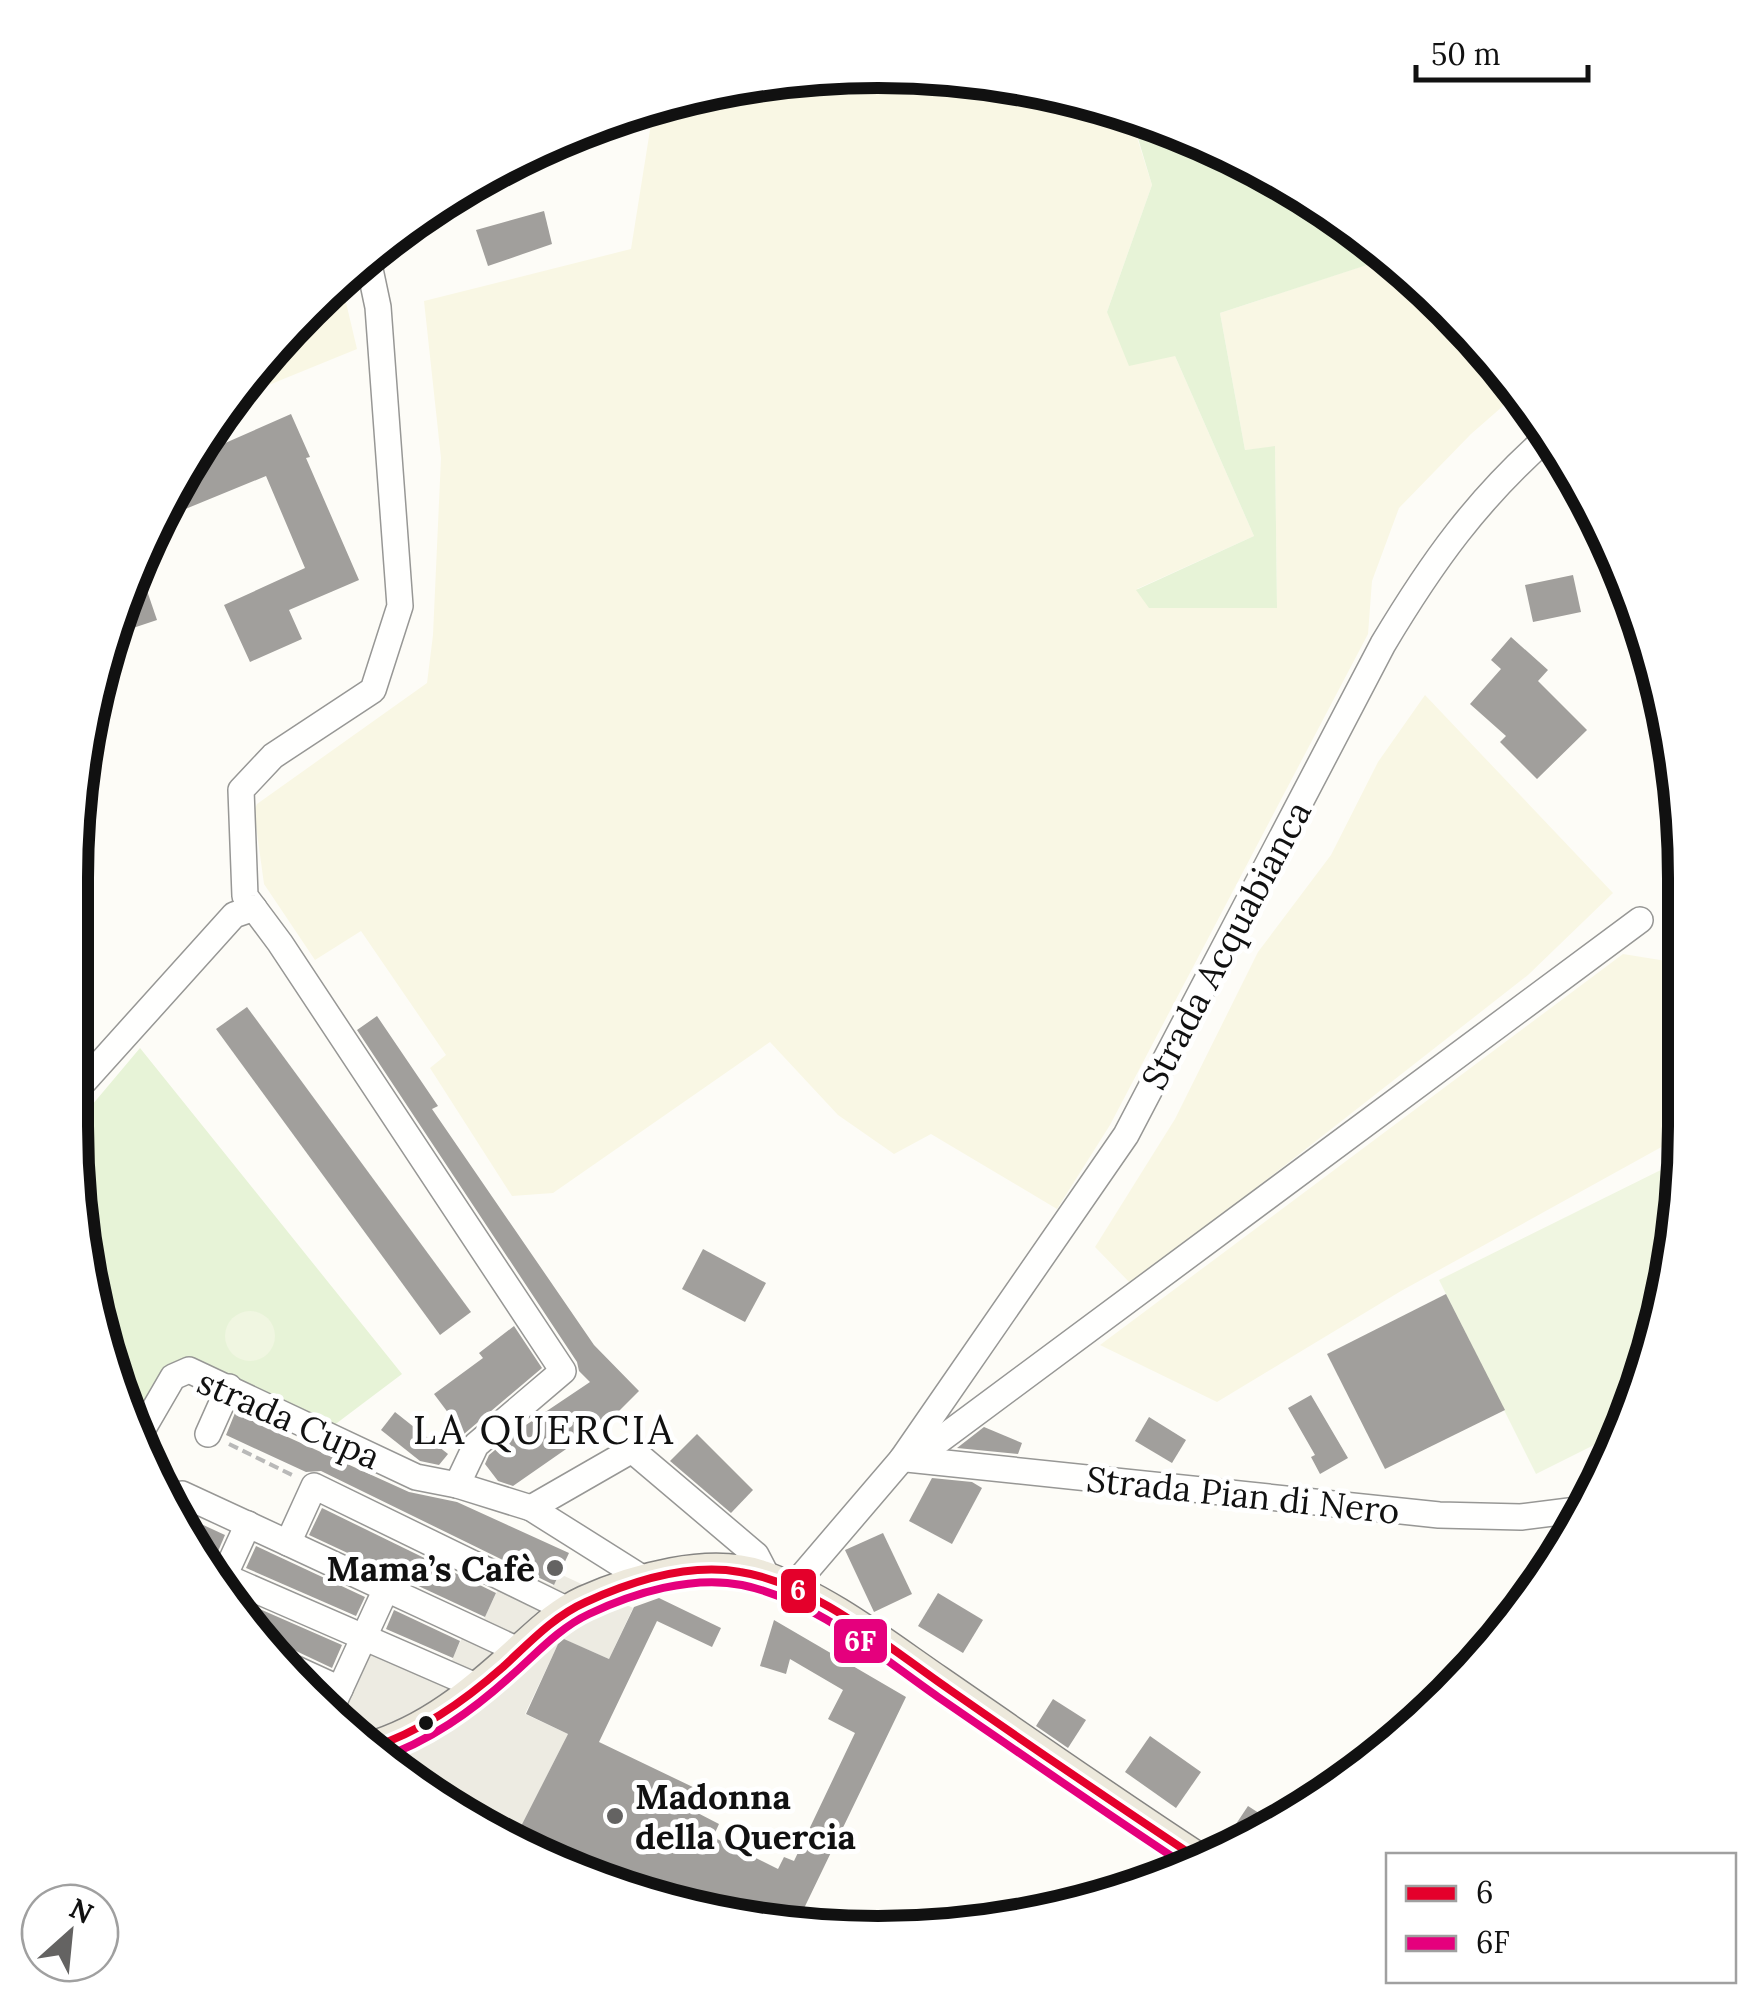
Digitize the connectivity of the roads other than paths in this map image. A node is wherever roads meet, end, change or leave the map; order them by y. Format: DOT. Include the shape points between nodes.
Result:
graph roads {
  1 [pos="370,273"];
  2 [pos="1539,445"];
  3 [pos="254,908"];
  4 [pos="1640,920"];
  5 [pos="88,1077"];
  6 [pos="229,1388"];
  7 [pos="146,1424"];
  8 [pos="208,1434"];
  9 [pos="902,1459"];
  10 [pos="457,1485"];
  11 [pos="185,1505"];
  12 [pos="531,1508"];
  13 [pos="1568,1511"];
  14 [pos="248,1524"];
  15 [pos="288,1543"];
  16 [pos="224,1568"];
  17 [pos="646,1580"];
  18 [pos="235,1584"];
  19 [pos="780,1585"];
  20 [pos="386,1589"];
  21 [pos="568,1610"];
  22 [pos="364,1637"];
  23 [pos="520,1652"];
  24 [pos="478,1688"];
  25 [pos="335,1699"];
  26 [pos="387,1744"];
  27 [pos="1187,1852"];
  1 -- 3 [label="street" via="380,325 400,606 374,690 273,756 242,790 245,896"];
  2 -- 9 [label="street, Strada Acquabianca" via="1462,522 1421,581 1126,1135"];
  3 -- 5 [label="street" via="234,914"];
  3 -- 10 [label="street" via="564,1372 476,1446"];
  4 -- 9 [label="street, Strada Acquabianca" via="929,1448"];
  6 -- 7 [label="street, strada Cupa" via="189,1370 173,1378"];
  6 -- 8 [label="street"];
  6 -- 10 [label="street, strada Cupa" via="416,1477"];
  9 -- 13 [label="street, Strada Pian di Nero" via="1439,1516 1521,1518"];
  9 -- 19 [label="street, Strada Acquabianca"];
  10 -- 12 [label="street, strada Cupa"];
  11 -- 14 [label="street"];
  12 -- 17 [label="street, strada Cupa"];
  12 -- 19 [label="street" via="632,1450 756,1555"];
  14 -- 15 [label="street"];
  14 -- 16 [label="street"];
  15 -- 20 [label="street"];
  15 -- 21 [label="street" via="314,1486"];
  17 -- 19 [label="main road" via="732,1571"];
  17 -- 21 [label="main road"];
  18 -- 22 [label="street"];
  19 -- 27 [label="main road" via="849,1622"];
  20 -- 22 [label="street"];
  20 -- 23 [label="street"];
  21 -- 23 [label="main road"];
  22 -- 24 [label="street"];
  22 -- 25 [label="street"];
  23 -- 24 [label="main road"];
  24 -- 26 [label="main road"];
}
